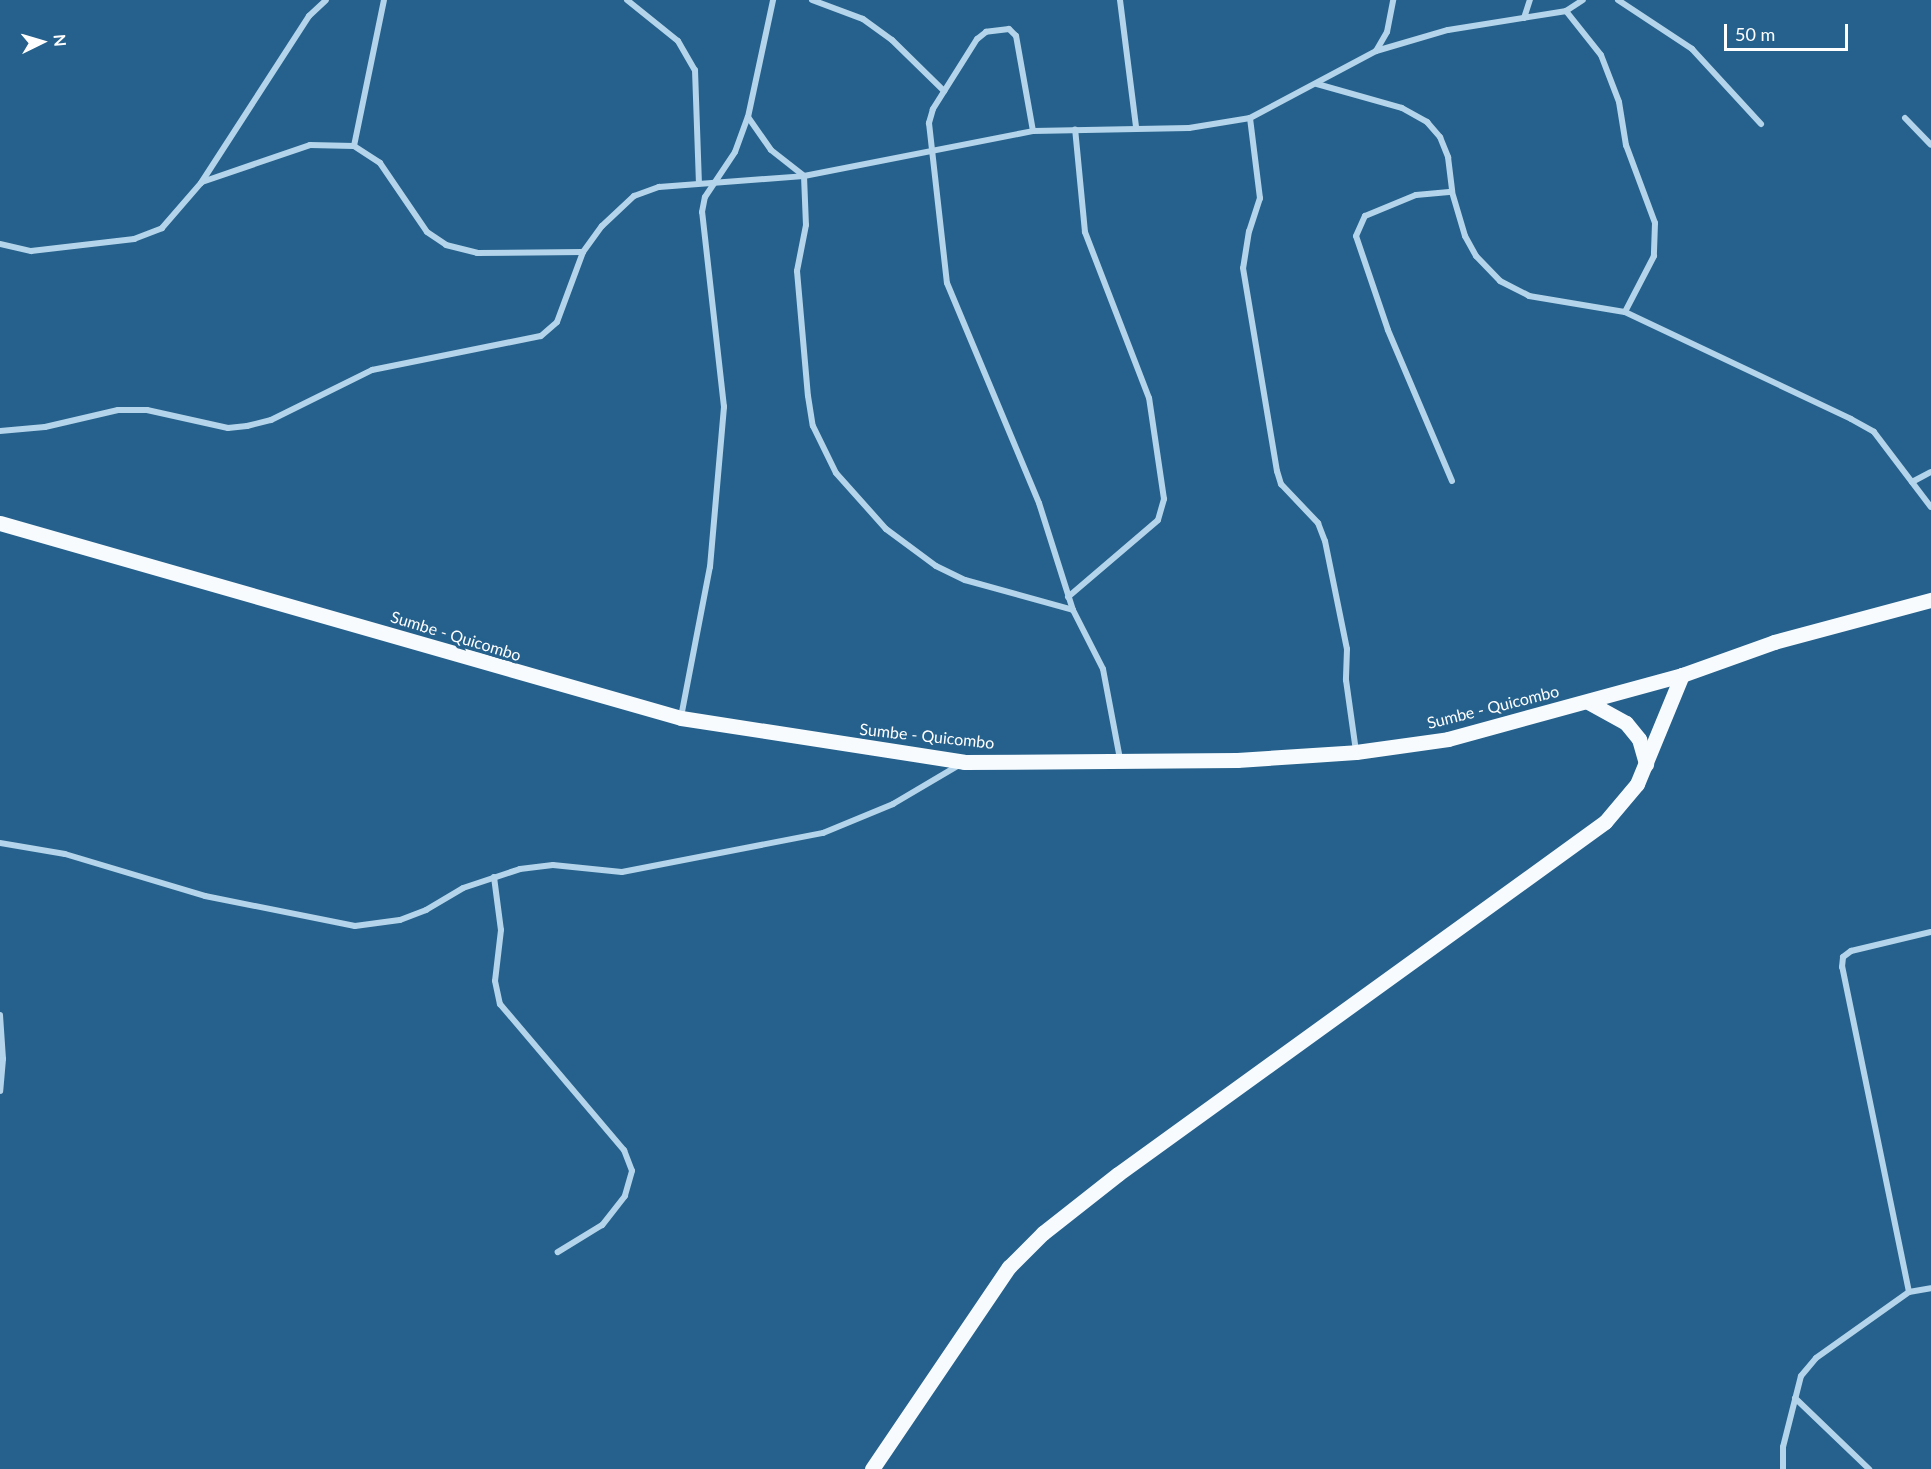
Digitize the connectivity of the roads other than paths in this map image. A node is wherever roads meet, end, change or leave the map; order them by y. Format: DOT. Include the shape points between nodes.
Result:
graph roads {
  1 [pos="326,0"];
  2 [pos="384,0"];
  3 [pos="627,0"];
  4 [pos="773,0"];
  5 [pos="812,0"];
  6 [pos="1120,0"];
  7 [pos="1393,0"];
  8 [pos="1530,0"];
  9 [pos="1583,0"];
  10 [pos="1618,0"];
  11 [pos="1566,11"];
  12 [pos="1524,18"];
  13 [pos="1376,51"];
  14 [pos="1317,84"];
  15 [pos="944,91"];
  16 [pos="748,117"];
  17 [pos="1250,118"];
  18 [pos="1905,118"];
  19 [pos="1761,124"];
  20 [pos="1136,127"];
  21 [pos="1075,129"];
  22 [pos="1033,131"];
  23 [pos="1931,145"];
  24 [pos="354,146"];
  25 [pos="932,151"];
  26 [pos="804,176"];
  27 [pos="713,182"];
  28 [pos="201,183"];
  29 [pos="699,183"];
  30 [pos="1452,192"];
  31 [pos="0,244"];
  32 [pos="583,252"];
  33 [pos="1625,312"];
  34 [pos="0,432"];
  35 [pos="1931,472"];
  36 [pos="1452,481"];
  37 [pos="1912,482"];
  38 [pos="1931,507"];
  39 [pos="0,523"];
  40 [pos="1068,597"];
  41 [pos="1930,603"];
  42 [pos="1073,610"];
  43 [pos="1682,675"];
  44 [pos="1588,702"];
  45 [pos="681,718"];
  46 [pos="1356,752"];
  47 [pos="964,762"];
  48 [pos="1121,763"];
  49 [pos="1646,764"];
  50 [pos="0,843"];
  51 [pos="494,877"];
  52 [pos="1931,932"];
  53 [pos="0,1015"];
  54 [pos="0,1091"];
  55 [pos="558,1252"];
  56 [pos="1931,1288"];
  57 [pos="1909,1292"];
  58 [pos="1795,1398"];
  59 [pos="872,1469"];
  60 [pos="1783,1469"];
  61 [pos="1869,1469"];
  1 -- 28 [label="street" via="309,16"];
  2 -- 24 [label="street"];
  3 -- 29 [label="street" via="678,41 695,70"];
  4 -- 16 [label="street"];
  5 -- 15 [label="street" via="863,19 892,40"];
  6 -- 20 [label="street"];
  7 -- 13 [label="street" via="1387,32"];
  8 -- 12 [label="street"];
  9 -- 11 [label="street"];
  10 -- 19 [label="street" via="1692,49"];
  11 -- 12 [label="street"];
  11 -- 33 [label="street" via="1601,55 1619,102 1626,146 1655,222 1654,256"];
  12 -- 13 [label="street" via="1448,30"];
  13 -- 14 [label="street"];
  14 -- 17 [label="street"];
  14 -- 30 [label="street" via="1402,108 1427,122 1440,137 1448,158"];
  15 -- 22 [label="street" via="977,39 998,28 1009,28 1017,36 1020,48"];
  15 -- 25 [label="street" via="929,123"];
  16 -- 26 [label="street" via="771,150"];
  16 -- 27 [label="street" via="735,152"];
  17 -- 20 [label="street" via="1189,129"];
  17 -- 46 [label="street" via="1260,198 1243,268 1277,471 1281,484 1318,523 1325,541 1347,649 1346,680"];
  18 -- 23 [label="street"];
  20 -- 21 [label="street"];
  21 -- 22 [label="street"];
  21 -- 40 [label="street" via="1085,232 1149,398 1164,499 1158,520"];
  22 -- 25 [label="street"];
  24 -- 28 [label="street" via="310,145"];
  24 -- 32 [label="street" via="380,163 427,232 446,245 477,253"];
  25 -- 26 [label="street"];
  25 -- 40 [label="street" via="950,293 1038,503"];
  26 -- 27 [label="street"];
  26 -- 42 [label="street" via="806,225 797,271 808,396 813,426 836,473 886,529 936,566 965,580"];
  27 -- 29 [label="street"];
  27 -- 45 [label="street" via="705,197 703,238 724,407 710,567"];
  28 -- 31 [label="street" via="172,219 149,236 31,251"];
  29 -- 32 [label="street" via="659,187 634,196 614,211"];
  30 -- 33 [label="street" via="1465,236 1476,256 1500,281 1528,296"];
  30 -- 36 [label="street" via="1416,195 1365,216 1356,236 1388,330"];
  32 -- 34 [label="street" via="566,304 557,322 541,336 372,370 271,420 228,428 147,410 118,410"];
  33 -- 37 [label="street" via="1874,432"];
  35 -- 37 [label="street"];
  37 -- 38 [label="street"];
  39 -- 45 [label="main road, Sumbe - Quicombo"];
  40 -- 42 [label="street"];
  41 -- 43 [label="main road, Sumbe - Quicombo" via="1774,642"];
  42 -- 48 [label="street" via="1107,681"];
  43 -- 44 [label="main road, Sumbe - Quicombo"];
  43 -- 49 [label="main road"];
  44 -- 46 [label="main road, Sumbe - Quicombo" via="1448,739"];
  44 -- 49 [label="main road" via="1626,723 1639,739"];
  45 -- 47 [label="main road, Sumbe - Quicombo"];
  46 -- 48 [label="main road, Sumbe - Quicombo"];
  47 -- 48 [label="main road, Sumbe - Quicombo"];
  47 -- 51 [label="street" via="893,804 823,833 622,872 553,866"];
  49 -- 59 [label="main road" via="1625,803 1605,822 1042,1233 1009,1267"];
  50 -- 51 [label="street" via="65,854 205,896 355,926 400,920"];
  51 -- 55 [label="street" via="501,930 495,981 500,1004 624,1150 632,1171 625,1196 602,1225"];
  52 -- 57 [label="street" via="1851,951 1843,957 1842,967"];
  53 -- 54 [label="street"];
  56 -- 57 [label="street"];
  57 -- 58 [label="street" via="1816,1358 1801,1376"];
  58 -- 60 [label="street" via="1783,1447"];
  58 -- 61 [label="street"];
}
